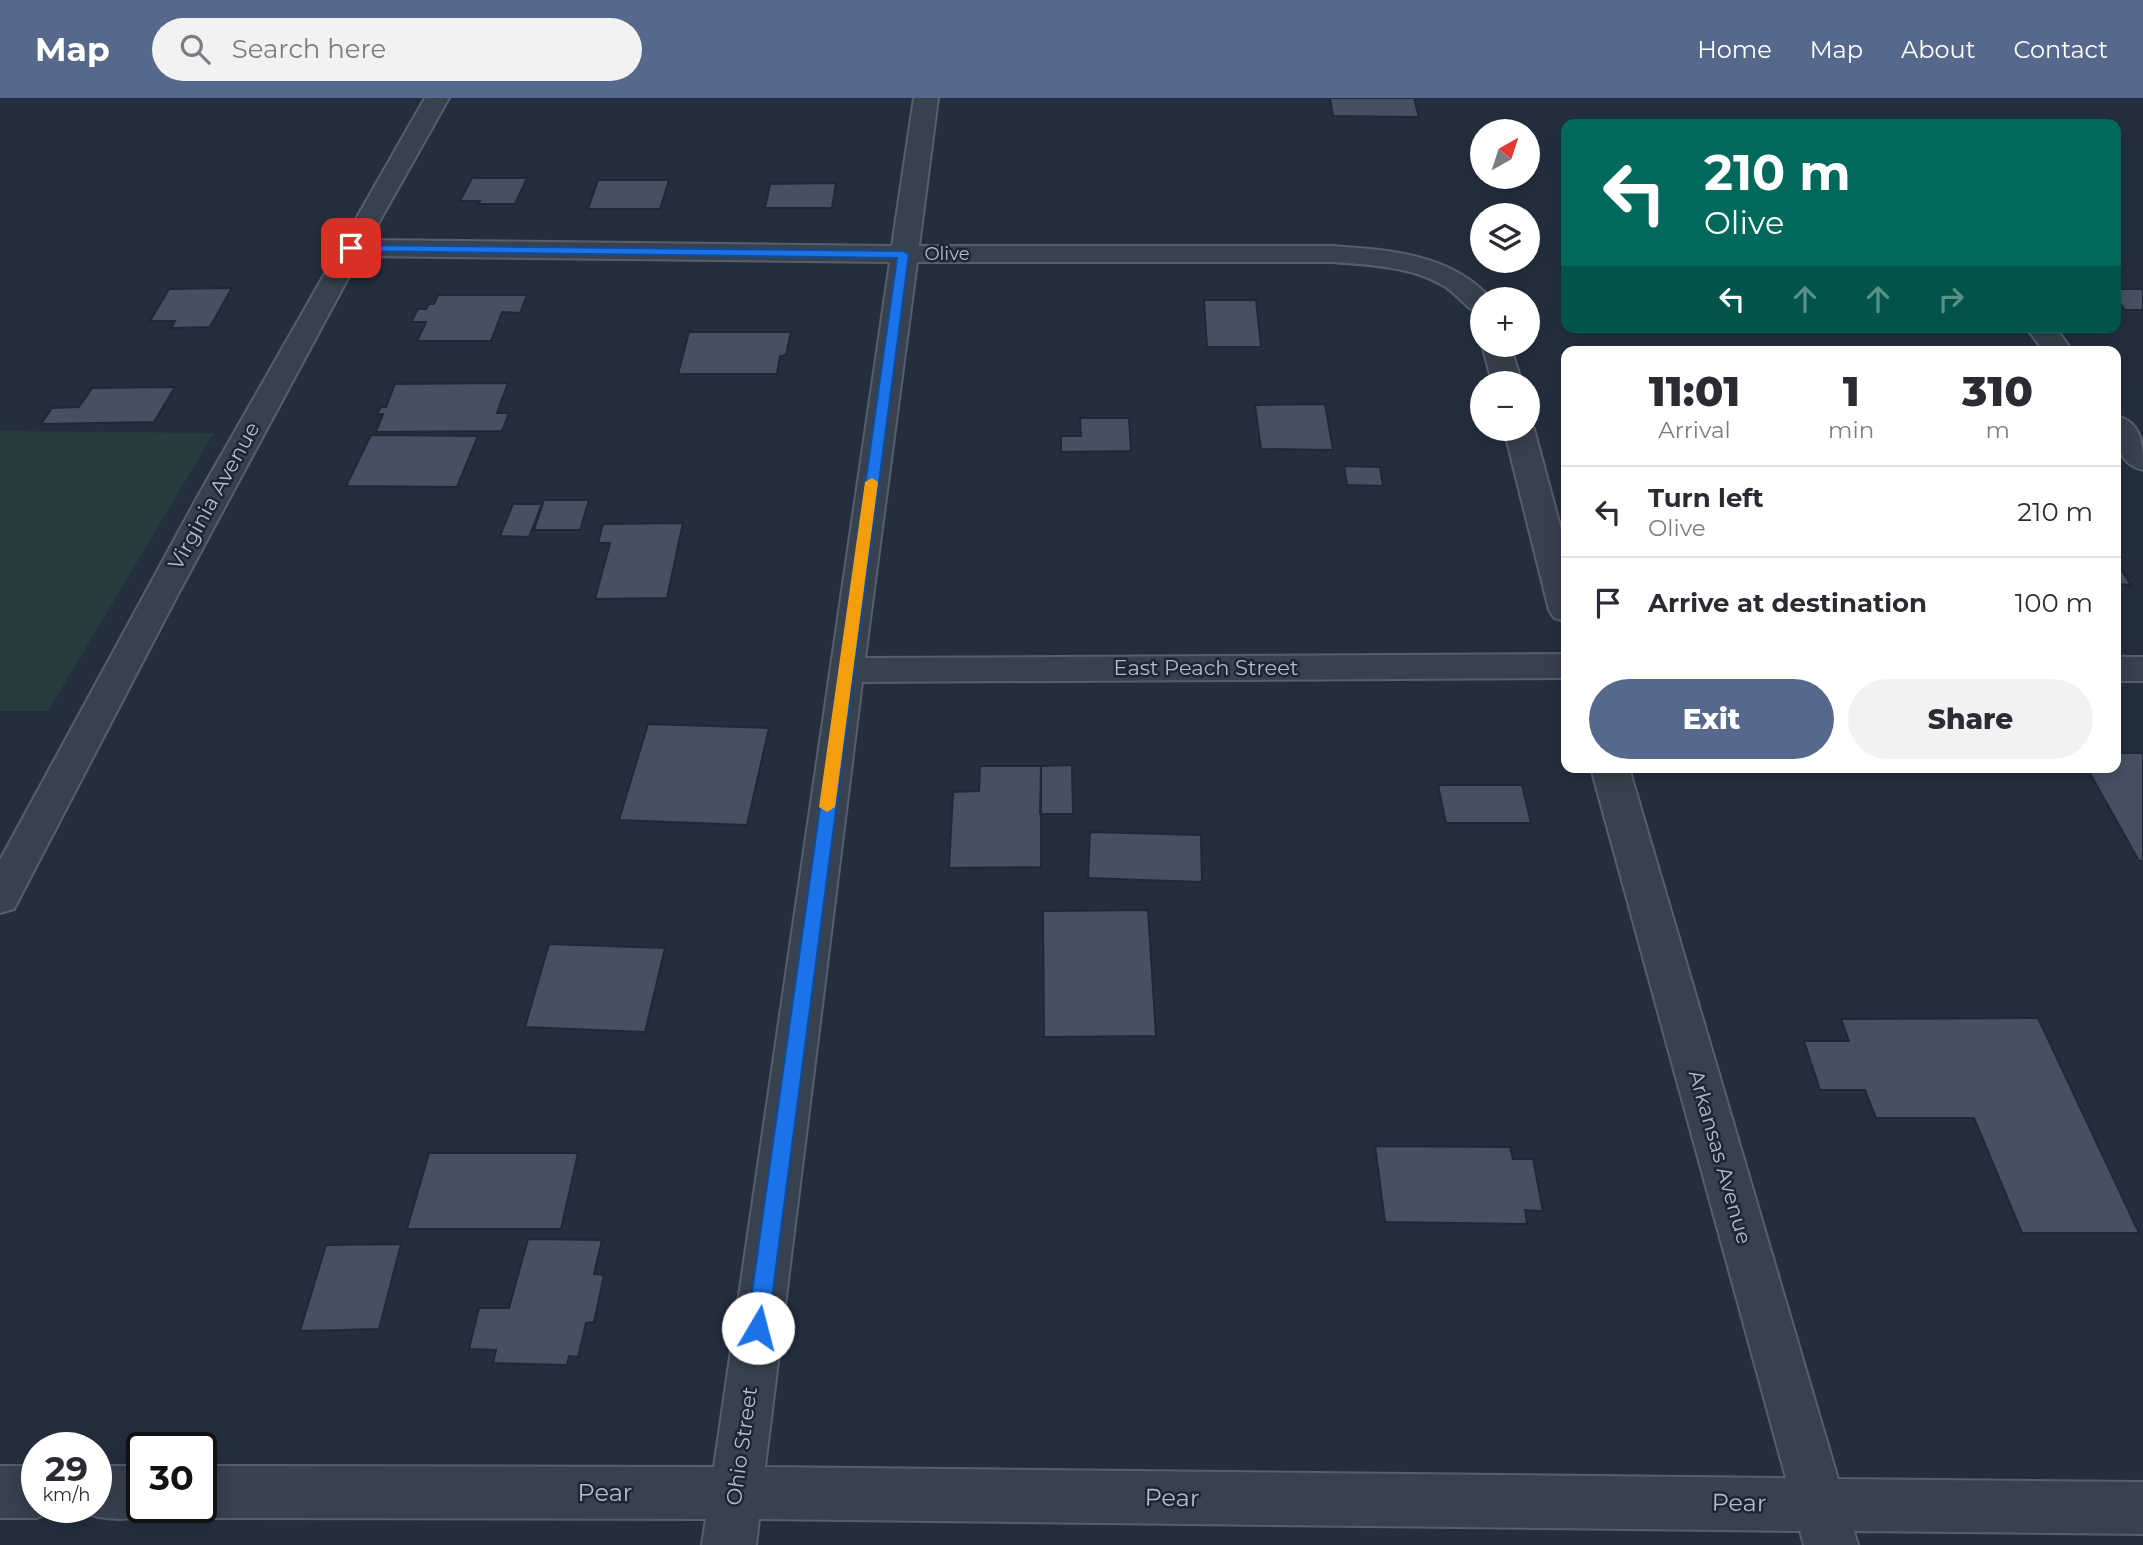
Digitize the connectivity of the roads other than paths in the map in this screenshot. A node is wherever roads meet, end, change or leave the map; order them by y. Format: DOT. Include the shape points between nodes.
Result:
graph roads {
  1 [pos="437,98"];
  2 [pos="926,98"];
  3 [pos="351,248"];
  4 [pos="903,254"];
  5 [pos="1470,293"];
  6 [pos="2121,432"];
  7 [pos="1521,441"];
  8 [pos="2143,461"];
  9 [pos="1561,591"];
  10 [pos="1561,666"];
  11 [pos="2121,669"];
  12 [pos="2143,669"];
  13 [pos="846,670"];
  14 [pos="1611,773"];
  15 [pos="0,898"];
  16 [pos="0,1492"];
  17 [pos="21,1492"];
  18 [pos="217,1492"];
  19 [pos="736,1493"];
  20 [pos="2143,1508"];
  21 [pos="1825,1524"];
  22 [pos="729,1545"];
  1 -- 3 [label="street, Virginia Avenue"];
  2 -- 4 [label="street, Ohio Street"];
  3 -- 4 [label="street, Olive"];
  3 -- 15 [label="street, Virginia Avenue" via="119,668"];
  4 -- 5 [label="street, Olive" via="1333,254 1423,267"];
  4 -- 13 [label="street, Ohio Street"];
  6 -- 8 [label="street"];
  7 -- 9 [label="street"];
  10 -- 13 [label="street, East Peach Street"];
  11 -- 12 [label="street"];
  13 -- 19 [label="street, Ohio Street"];
  14 -- 21 [label="street, Arkansas Avenue"];
  16 -- 17 [label="street"];
  18 -- 19 [label="street, Pear"];
  19 -- 21 [label="street, Pear"];
  19 -- 22 [label="street, Ohio Street"];
  20 -- 21 [label="street, Pear"];
}
